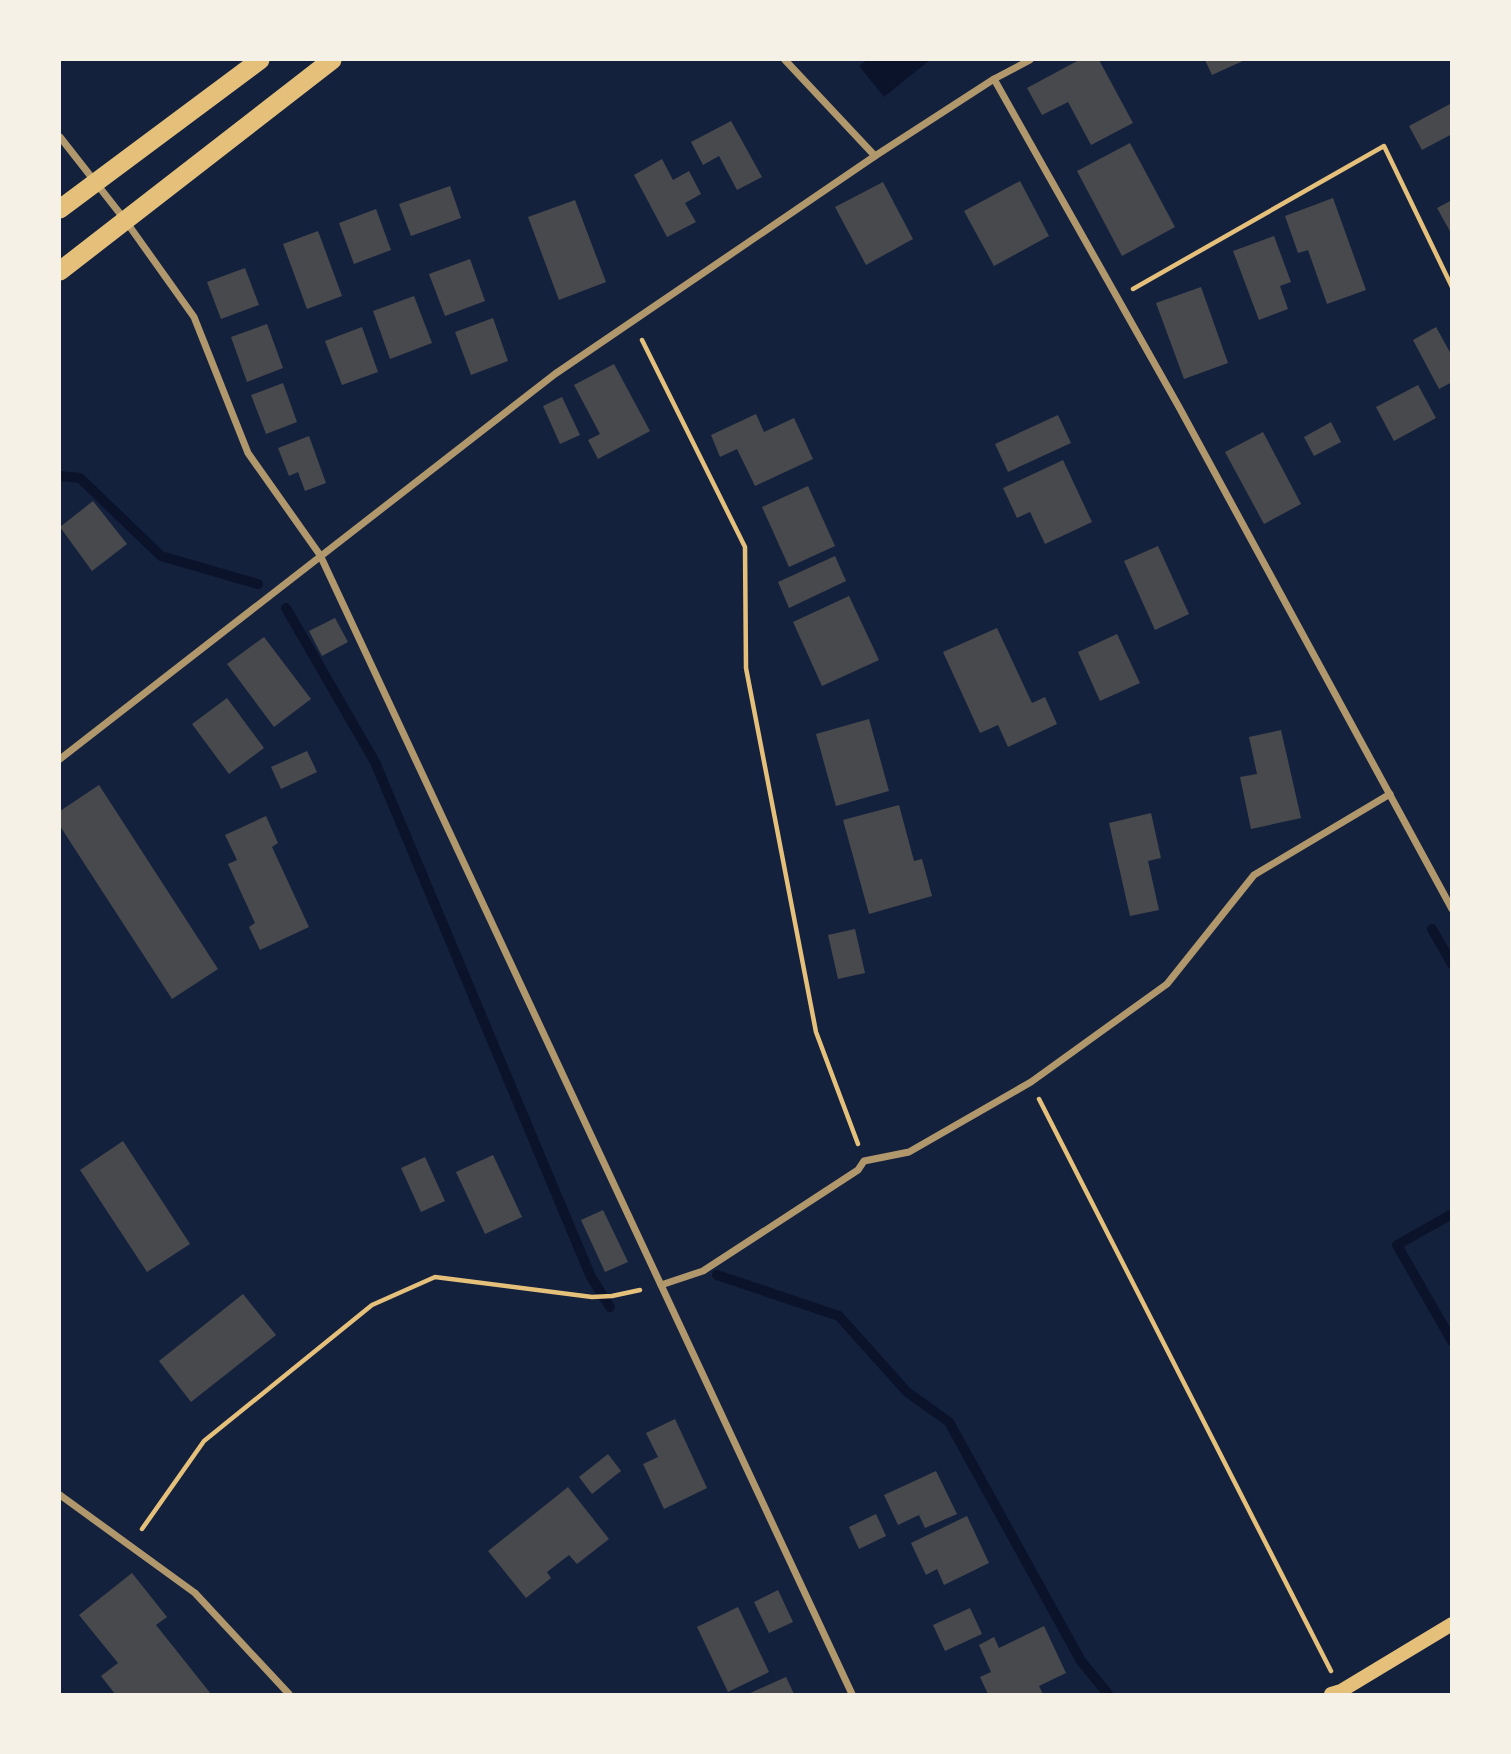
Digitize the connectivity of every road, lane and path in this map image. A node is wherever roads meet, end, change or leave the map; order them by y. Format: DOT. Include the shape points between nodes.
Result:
graph roads {
  1 [pos="260,60"];
  2 [pos="332,60"];
  3 [pos="785,60"];
  4 [pos="1030,60"];
  5 [pos="995,79"];
  6 [pos="60,137"];
  7 [pos="875,156"];
  8 [pos="95,182"];
  9 [pos="60,209"];
  10 [pos="125,220"];
  11 [pos="60,271"];
  12 [pos="1451,287"];
  13 [pos="1117,298"];
  14 [pos="633,321"];
  15 [pos="320,555"];
  16 [pos="60,759"];
  17 [pos="1390,794"];
  18 [pos="1451,909"];
  19 [pos="1031,1082"];
  20 [pos="864,1161"];
  21 [pos="661,1285"];
  22 [pos="60,1495"];
  23 [pos="130,1546"];
  24 [pos="1451,1623"];
  25 [pos="1338,1694"];
  26 [pos="289,1695"];
  27 [pos="852,1695"];
  1 -- 8 [label="highway"];
  2 -- 10 [label="highway"];
  3 -- 7 [label="street"];
  4 -- 5 [label="street"];
  5 -- 7 [label="street"];
  5 -- 13 [label="street"];
  6 -- 8 [label="street"];
  7 -- 14 [label="street"];
  8 -- 9 [label="highway"];
  8 -- 10 [label="street"];
  10 -- 11 [label="highway"];
  10 -- 15 [label="street" via="194,317 248,453"];
  12 -- 13 [label="path" via="1384,146"];
  13 -- 17 [label="street"];
  14 -- 15 [label="street" via="555,374"];
  14 -- 20 [label="path" via="745,547 746,668 816,1032"];
  15 -- 16 [label="street"];
  15 -- 21 [label="street"];
  17 -- 18 [label="street"];
  17 -- 19 [label="street" via="1254,875 1167,984"];
  19 -- 20 [label="street" via="909,1152"];
  19 -- 25 [label="path"];
  20 -- 21 [label="street" via="858,1170 704,1271"];
  21 -- 23 [label="path" via="592,1297 435,1277 372,1305 204,1441"];
  21 -- 27 [label="street"];
  22 -- 23 [label="street"];
  23 -- 26 [label="street" via="194,1593"];
  24 -- 25 [label="main road"];
}
